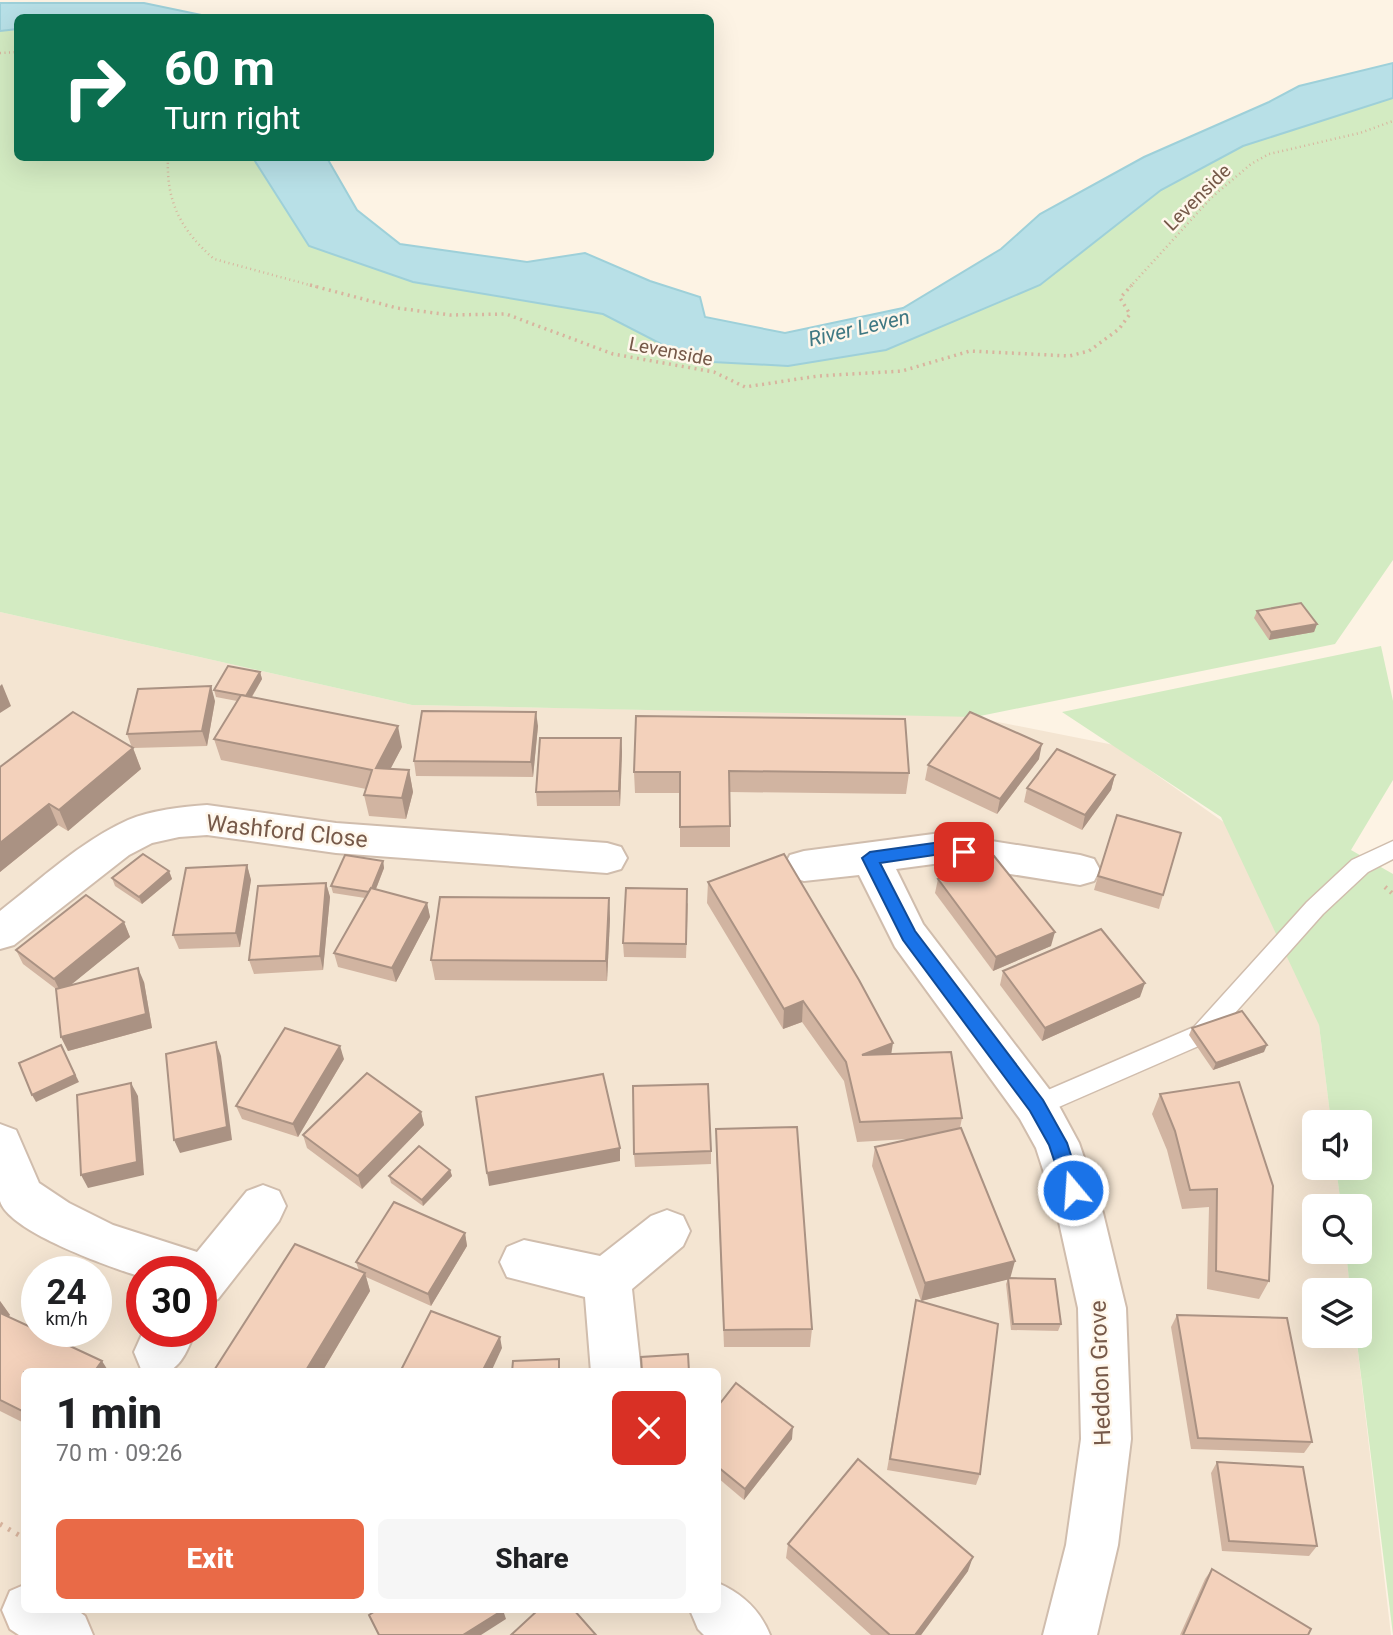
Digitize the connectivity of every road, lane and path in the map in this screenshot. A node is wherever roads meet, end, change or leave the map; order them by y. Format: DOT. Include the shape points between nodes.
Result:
graph roads {
  1 [pos="1393,121"];
  2 [pos="168,161"];
  3 [pos="1393,849"];
  4 [pos="607,858"];
  5 [pos="870,858"];
  6 [pos="804,866"];
  7 [pos="1080,870"];
  8 [pos="0,933"];
  9 [pos="1036,1105"];
  10 [pos="0,1144"];
  11 [pos="263,1206"];
  12 [pos="667,1231"];
  13 [pos="141,1256"];
  14 [pos="217,1258"];
  15 [pos="524,1262"];
  16 [pos="607,1280"];
  17 [pos="615,1368"];
  18 [pos="0,1524"];
  19 [pos="21,1536"];
  20 [pos="0,1592"];
  21 [pos="21,1605"];
  22 [pos="33,1613"];
  23 [pos="720,1613"];
  24 [pos="66,1635"];
  25 [pos="743,1635"];
  26 [pos="1070,1635"];
  1 -- 2 [label="path, Levenside" via="1269,154 1251,164 1211,198 1134,281 1121,298 1130,314 1119,329 1088,351 1069,356 970,351 902,371 818,376 745,387 714,372 613,354 506,314 450,315 397,308 214,259 179,225 166,184"];
  3 -- 9 [label="lane" via="1360,866 1315,908 1202,1034"];
  4 -- 8 [label="street, Washford Close" via="336,838 207,820 179,822 143,830 116,844"];
  5 -- 6 [label="street"];
  5 -- 7 [label="street" via="941,848"];
  5 -- 9 [label="street, Heddon Grove" via="909,935"];
  9 -- 26 [label="street, Heddon Grove" via="1058,1143 1102,1308 1106,1439 1092,1545"];
  10 -- 13 [label="street" via="23,1198 102,1242"];
  11 -- 14 [label="street"];
  12 -- 16 [label="street"];
  15 -- 16 [label="street"];
  16 -- 17 [label="street"];
  18 -- 19 [label="path"];
  20 -- 21 [label="street"];
  22 -- 24 [label="street"];
  23 -- 25 [label="street"];
}
